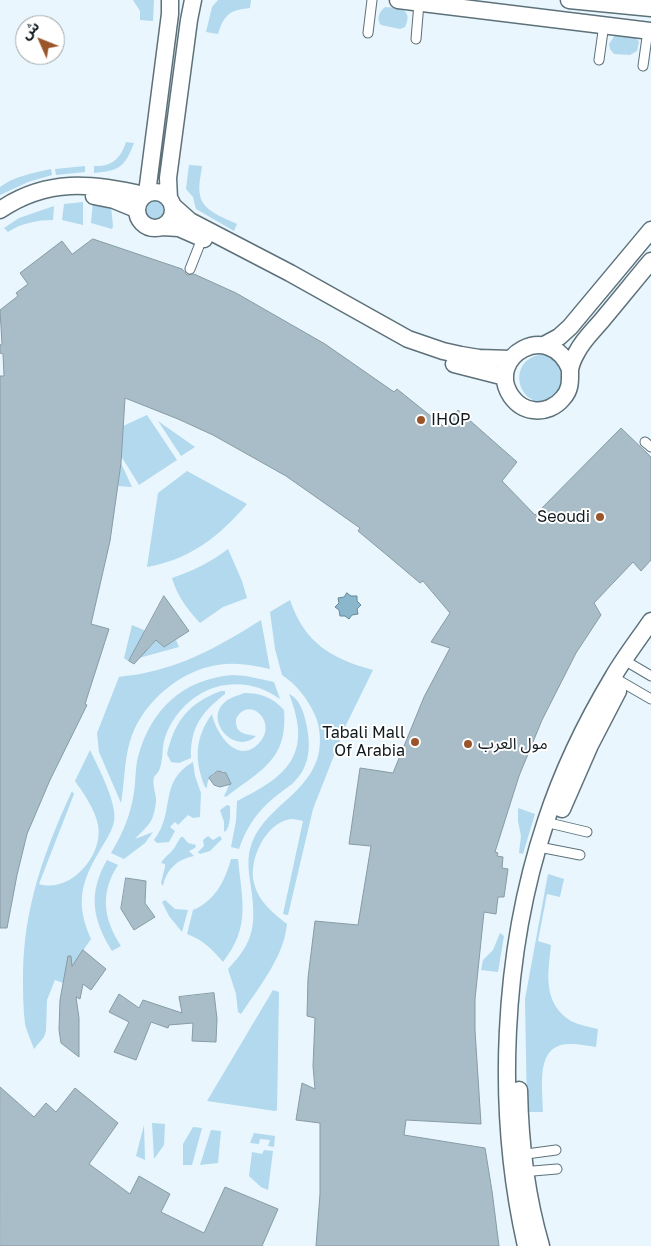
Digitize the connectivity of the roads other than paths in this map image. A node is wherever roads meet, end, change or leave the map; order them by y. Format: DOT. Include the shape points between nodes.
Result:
graph roads {
  1 [pos="170,0"];
  2 [pos="193,0"];
  3 [pos="372,0"];
  4 [pos="398,0"];
  5 [pos="568,0"];
  6 [pos="609,2"];
  7 [pos="419,3"];
  8 [pos="651,4"];
  9 [pos="651,8"];
  10 [pos="604,24"];
  11 [pos="649,31"];
  12 [pos="368,33"];
  13 [pos="416,39"];
  14 [pos="599,60"];
  15 [pos="644,66"];
  16 [pos="143,199"];
  17 [pos="170,202"];
  18 [pos="0,210"];
  19 [pos="0,222"];
  20 [pos="162,227"];
  21 [pos="651,230"];
  22 [pos="204,233"];
  23 [pos="651,261"];
  24 [pos="190,269"];
  25 [pos="544,345"];
  26 [pos="511,359"];
  27 [pos="570,369"];
  28 [pos="505,377"];
  29 [pos="651,621"];
  30 [pos="651,638"];
  31 [pos="629,662"];
  32 [pos="651,676"];
  33 [pos="618,680"];
  34 [pos="651,699"];
  35 [pos="551,823"];
  36 [pos="587,832"];
  37 [pos="544,848"];
  38 [pos="580,855"];
  39 [pos="556,1150"];
  40 [pos="518,1164"];
  41 [pos="556,1169"];
  42 [pos="526,1246"];
  43 [pos="541,1246"];
  1 -- 16 [label="street"];
  2 -- 17 [label="street" via="168,178"];
  3 -- 12 [label="lane"];
  4 -- 7 [label="street"];
  5 -- 6 [label="street"];
  6 -- 9 [label="street"];
  7 -- 10 [label="street"];
  7 -- 13 [label="lane"];
  8 -- 9 [label="lane"];
  10 -- 11 [label="street"];
  10 -- 14 [label="lane"];
  11 -- 15 [label="lane"];
  16 -- 17 [label="street" via="158,192"];
  16 -- 18 [label="street" via="99,186 55,186"];
  16 -- 19 [label="street" via="114,200 78,195 56,197 35,203"];
  16 -- 20 [label="street" via="137,215 144,225"];
  17 -- 20 [label="street" via="173,212"];
  17 -- 22 [label="street"];
  20 -- 22 [label="street"];
  21 -- 25 [label="street" via="570,326"];
  22 -- 24 [label="lane"];
  22 -- 26 [label="street" via="290,273 408,339 443,352"];
  22 -- 28 [label="street" via="228,250 408,348"];
  23 -- 27 [label="street" via="583,344"];
  25 -- 26 [label="street" via="526,347"];
  25 -- 27 [label="street" via="561,353"];
  26 -- 28 [label="street"];
  27 -- 28 [label="street" via="570,388 565,396 551,408 542,410 532,410 516,402 506,386"];
  29 -- 31 [label="street"];
  30 -- 31 [label="street"];
  31 -- 32 [label="lane"];
  31 -- 33 [label="street"];
  33 -- 34 [label="lane"];
  33 -- 35 [label="street"];
  35 -- 36 [label="lane"];
  35 -- 37 [label="street"];
  37 -- 38 [label="lane"];
  37 -- 40 [label="street" via="524,959"];
  39 -- 40 [label="lane"];
  40 -- 41 [label="lane"];
  40 -- 42 [label="street"];
  40 -- 43 [label="street"];
}
